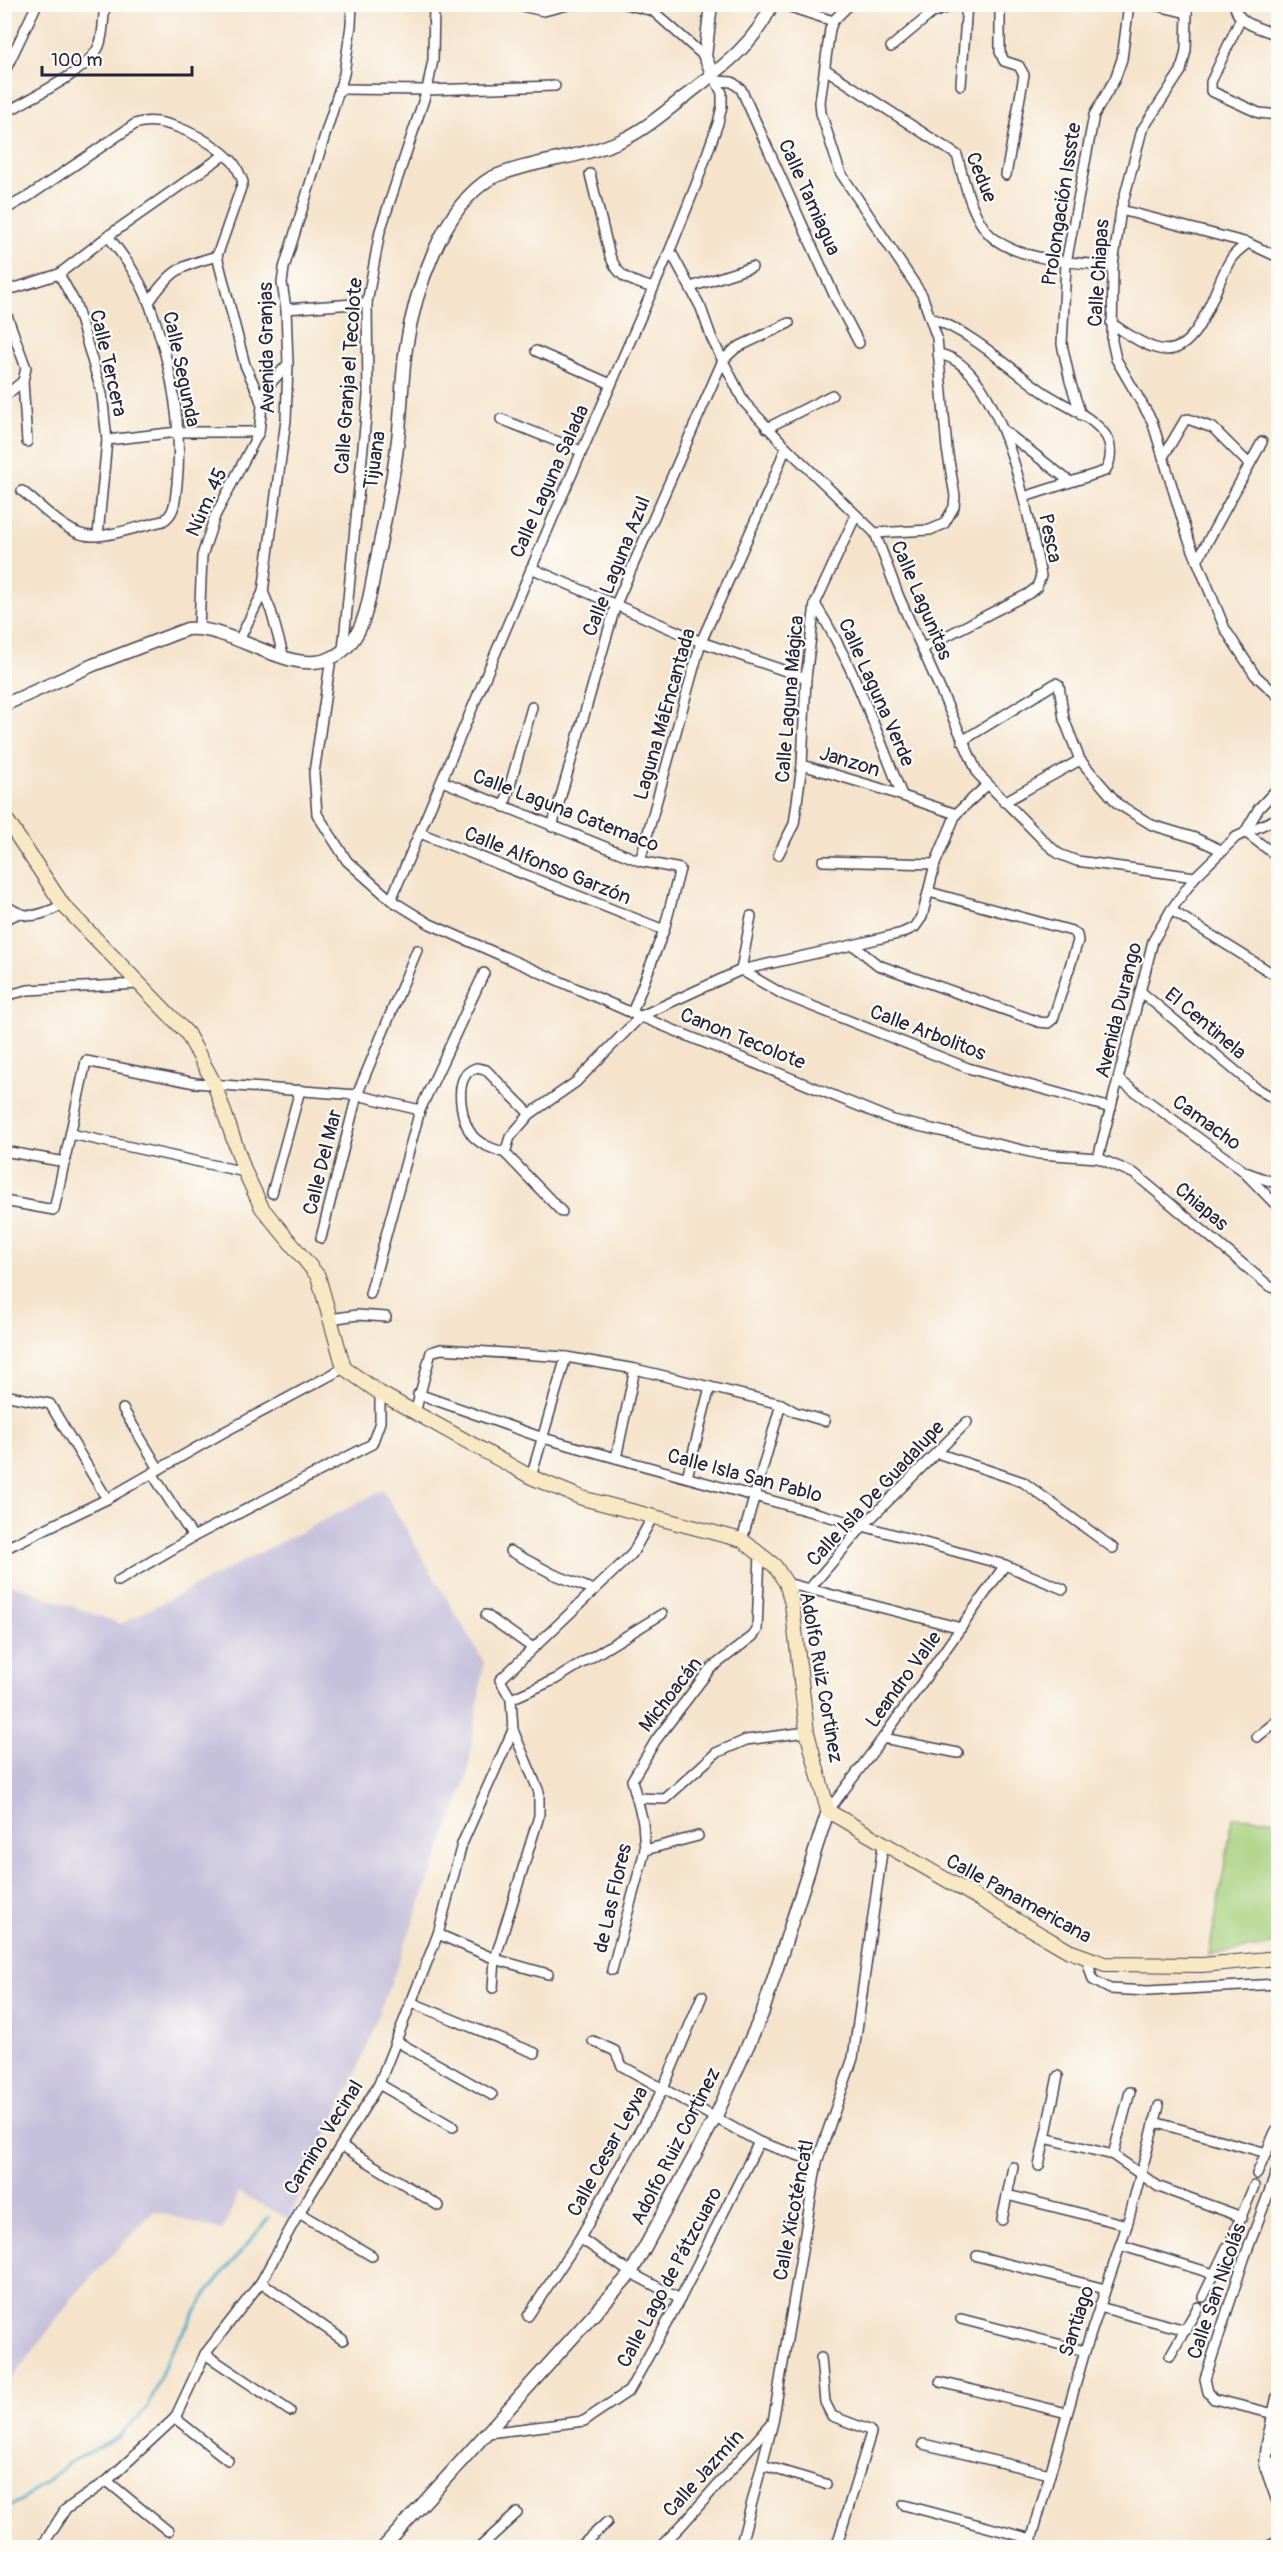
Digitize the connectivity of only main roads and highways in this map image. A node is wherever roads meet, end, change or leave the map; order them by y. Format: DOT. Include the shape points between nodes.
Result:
graph roads {
  1 [pos="4,816"];
  2 [pos="828,1811"];
  3 [pos="1278,1958"];
  1 -- 2 [label="main road, Adolfo Ruiz Cortinez" via="63,905 187,1033 214,1083 262,1208 318,1276 344,1368 380,1393 531,1477 582,1498 742,1540 775,1566 786,1582 792,1604 807,1732"];
  2 -- 3 [label="main road, Calle Panamericana" via="1069,1951 1105,1964 1202,1965"];
}
